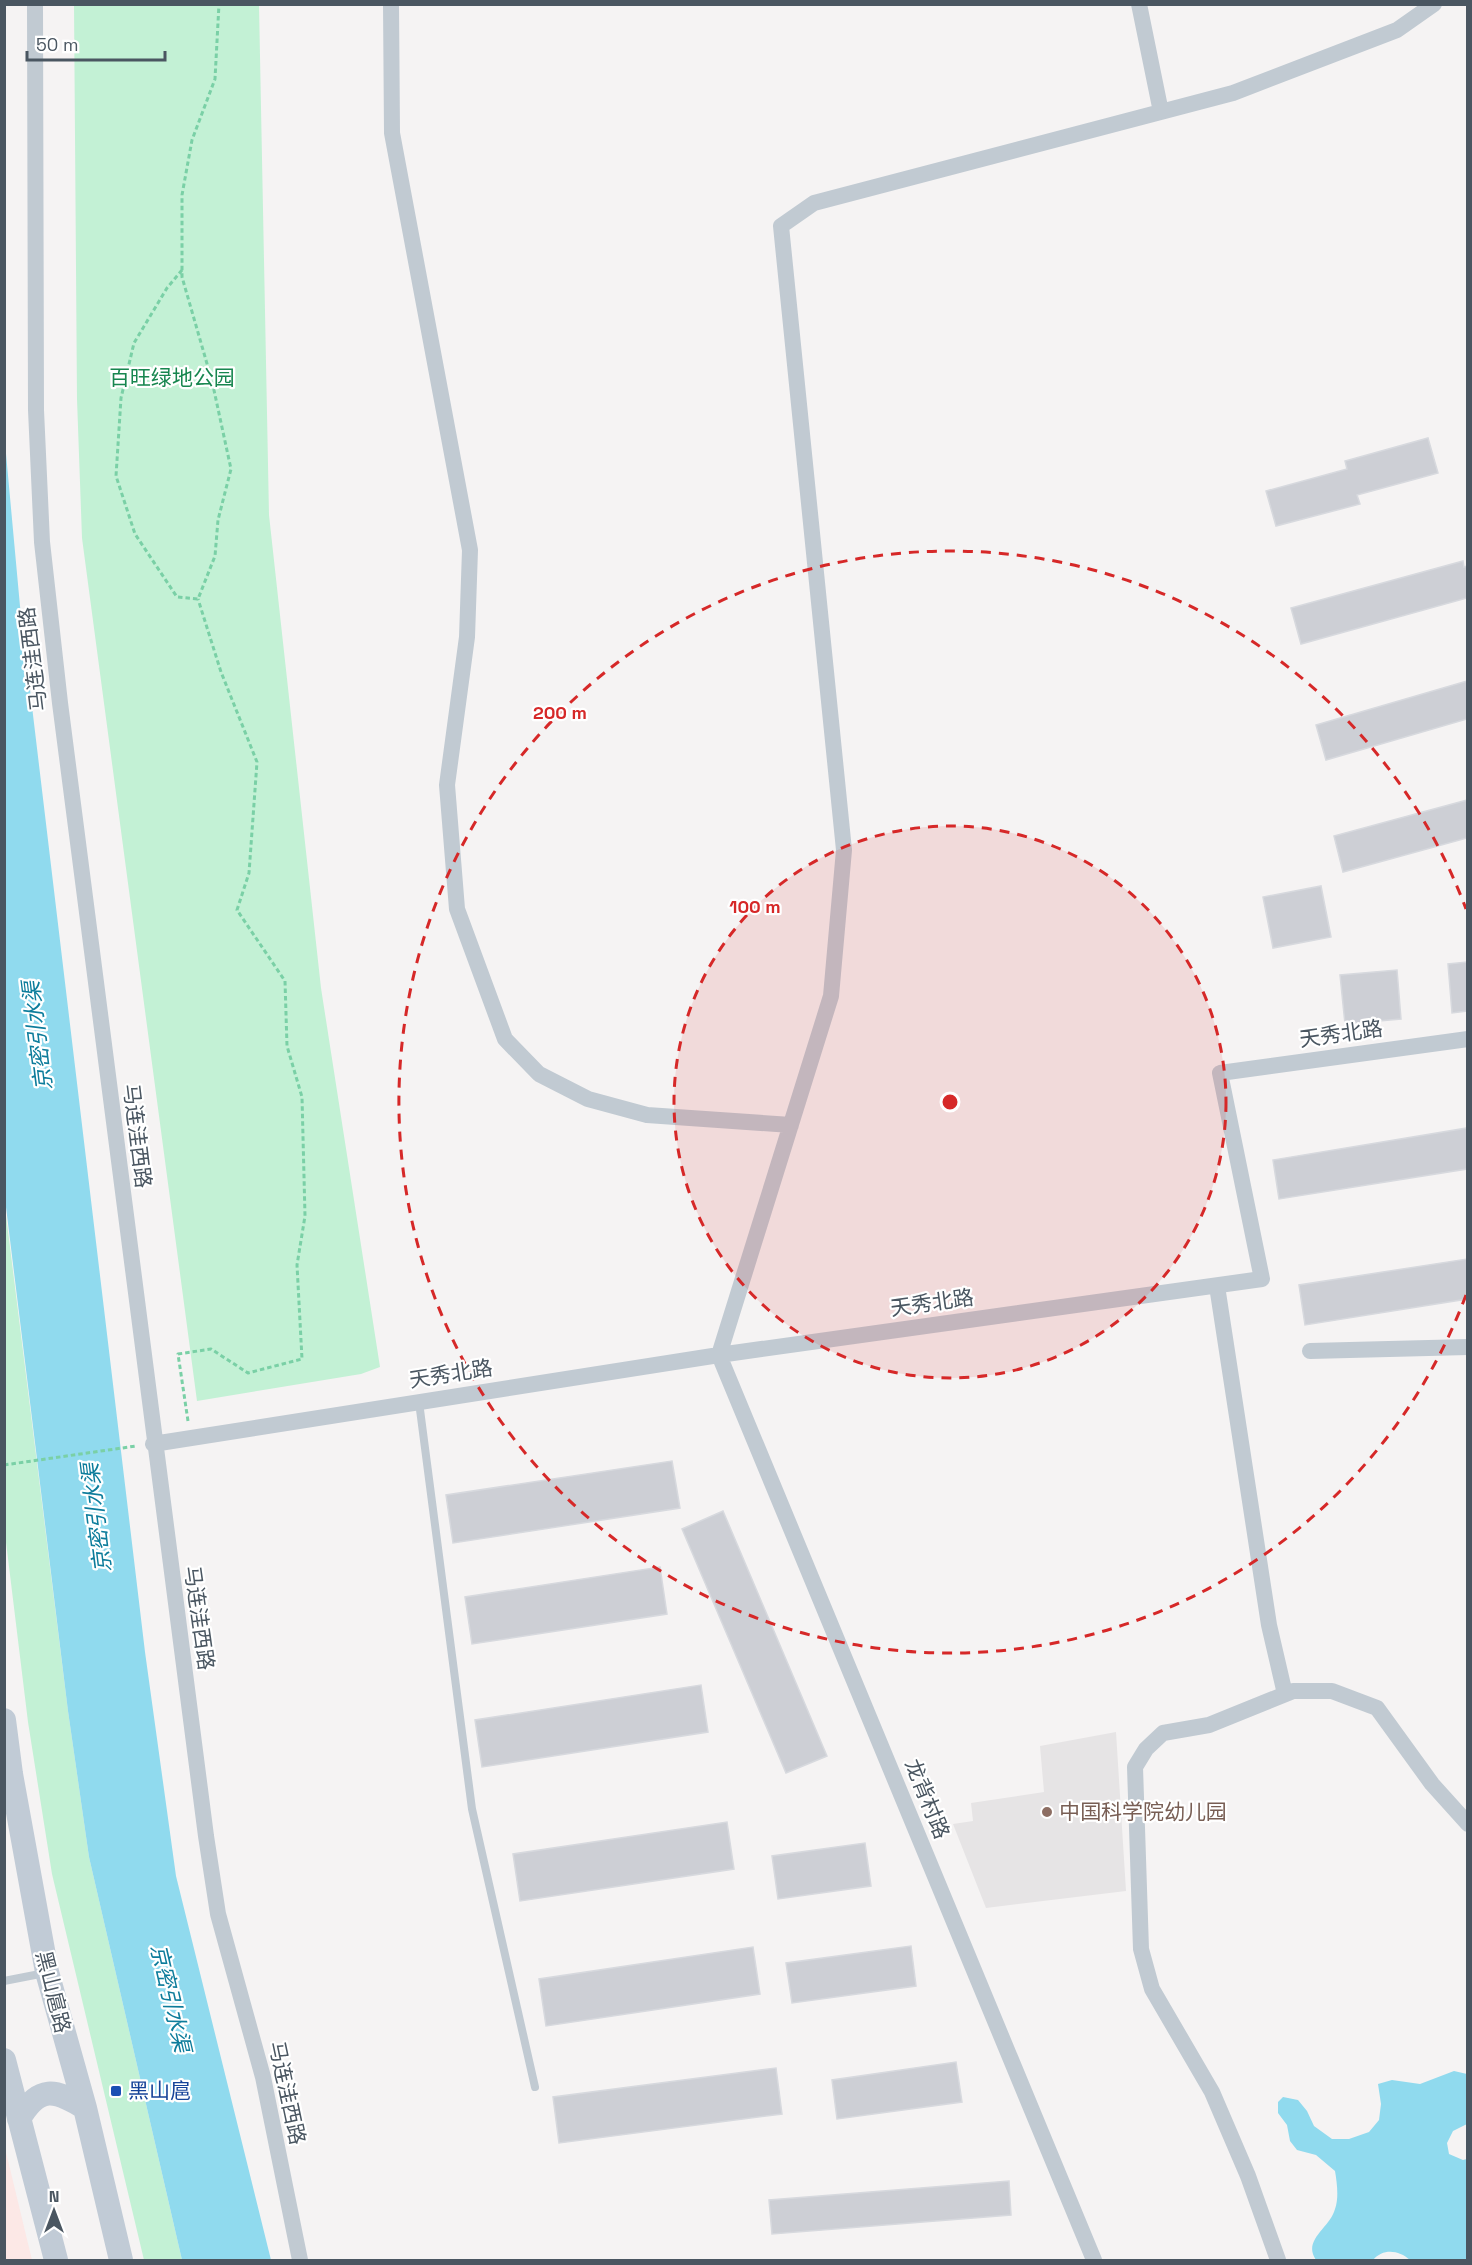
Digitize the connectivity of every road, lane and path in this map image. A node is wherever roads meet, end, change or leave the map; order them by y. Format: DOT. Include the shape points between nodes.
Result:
graph roads {
  1 [pos="35,4"];
  2 [pos="219,4"];
  3 [pos="391,4"];
  4 [pos="1139,4"];
  5 [pos="1434,4"];
  6 [pos="1161,112"];
  7 [pos="182,270"];
  8 [pos="198,599"];
  9 [pos="1467,1039"];
  10 [pos="791,1125"];
  11 [pos="1217,1286"];
  12 [pos="1467,1347"];
  13 [pos="1310,1351"];
  14 [pos="719,1355"];
  15 [pos="419,1402"];
  16 [pos="191,1438"];
  17 [pos="153,1444"];
  18 [pos="4,1465"];
  19 [pos="1286,1694"];
  20 [pos="4,1720"];
  21 [pos="1467,1824"];
  22 [pos="47,1972"];
  23 [pos="4,1981"];
  24 [pos="4,2060"];
  25 [pos="535,2087"];
  26 [pos="85,2108"];
  27 [pos="19,2119"];
  28 [pos="56,2260"];
  29 [pos="121,2260"];
  30 [pos="300,2260"];
  31 [pos="1094,2260"];
  32 [pos="1278,2260"];
  1 -- 17 [label="street, 马连洼西路" via="36,410 42,542"];
  2 -- 7 [label="path" via="215,79 192,140 182,195"];
  3 -- 10 [label="street" via="392,133 470,550 467,637 447,785 457,909 505,1039 539,1074 588,1099 647,1116"];
  4 -- 6 [label="street"];
  5 -- 6 [label="street" via="1397,30 1233,93"];
  6 -- 10 [label="street" via="814,203 781,226 844,849 831,996"];
  7 -- 8 [label="path" via="231,469 218,520 215,556"];
  7 -- 8 [label="path" via="134,343 121,398 116,476 135,534 177,597"];
  8 -- 16 [label="path" via="221,672 257,762 249,873 237,910 285,981 287,1046 302,1096 305,1216 297,1265 302,1359 248,1373 211,1349 178,1354"];
  9 -- 11 [label="street, 天秀北路" via="1220,1073 1262,1279"];
  10 -- 14 [label="street"];
  11 -- 14 [label="street, 天秀北路"];
  11 -- 19 [label="street" via="1269,1625"];
  12 -- 13 [label="street"];
  14 -- 15 [label="street, 天秀北路"];
  14 -- 31 [label="street, 龙背村路"];
  15 -- 16 [label="street, 天秀北路"];
  15 -- 25 [label="lane" via="472,1809"];
  16 -- 17 [label="street, 天秀北路"];
  17 -- 18 [label="path"];
  17 -- 30 [label="street, 马连洼西路" via="218,1914 263,2076"];
  19 -- 21 [label="street" via="1332,1692 1377,1708 1432,1784"];
  19 -- 32 [label="street" via="1209,1725 1163,1733 1135,1767 1142,1950 1152,1989 1212,2092"];
  20 -- 22 [label="main road, 黑山扈路"];
  22 -- 23 [label="lane"];
  22 -- 26 [label="main road, 黑山扈路"];
  24 -- 27 [label="main road"];
  26 -- 27 [label="main road" via="63,2094 45,2093 29,2101"];
  26 -- 29 [label="main road, 黑山扈路"];
  27 -- 28 [label="main road"];
}
